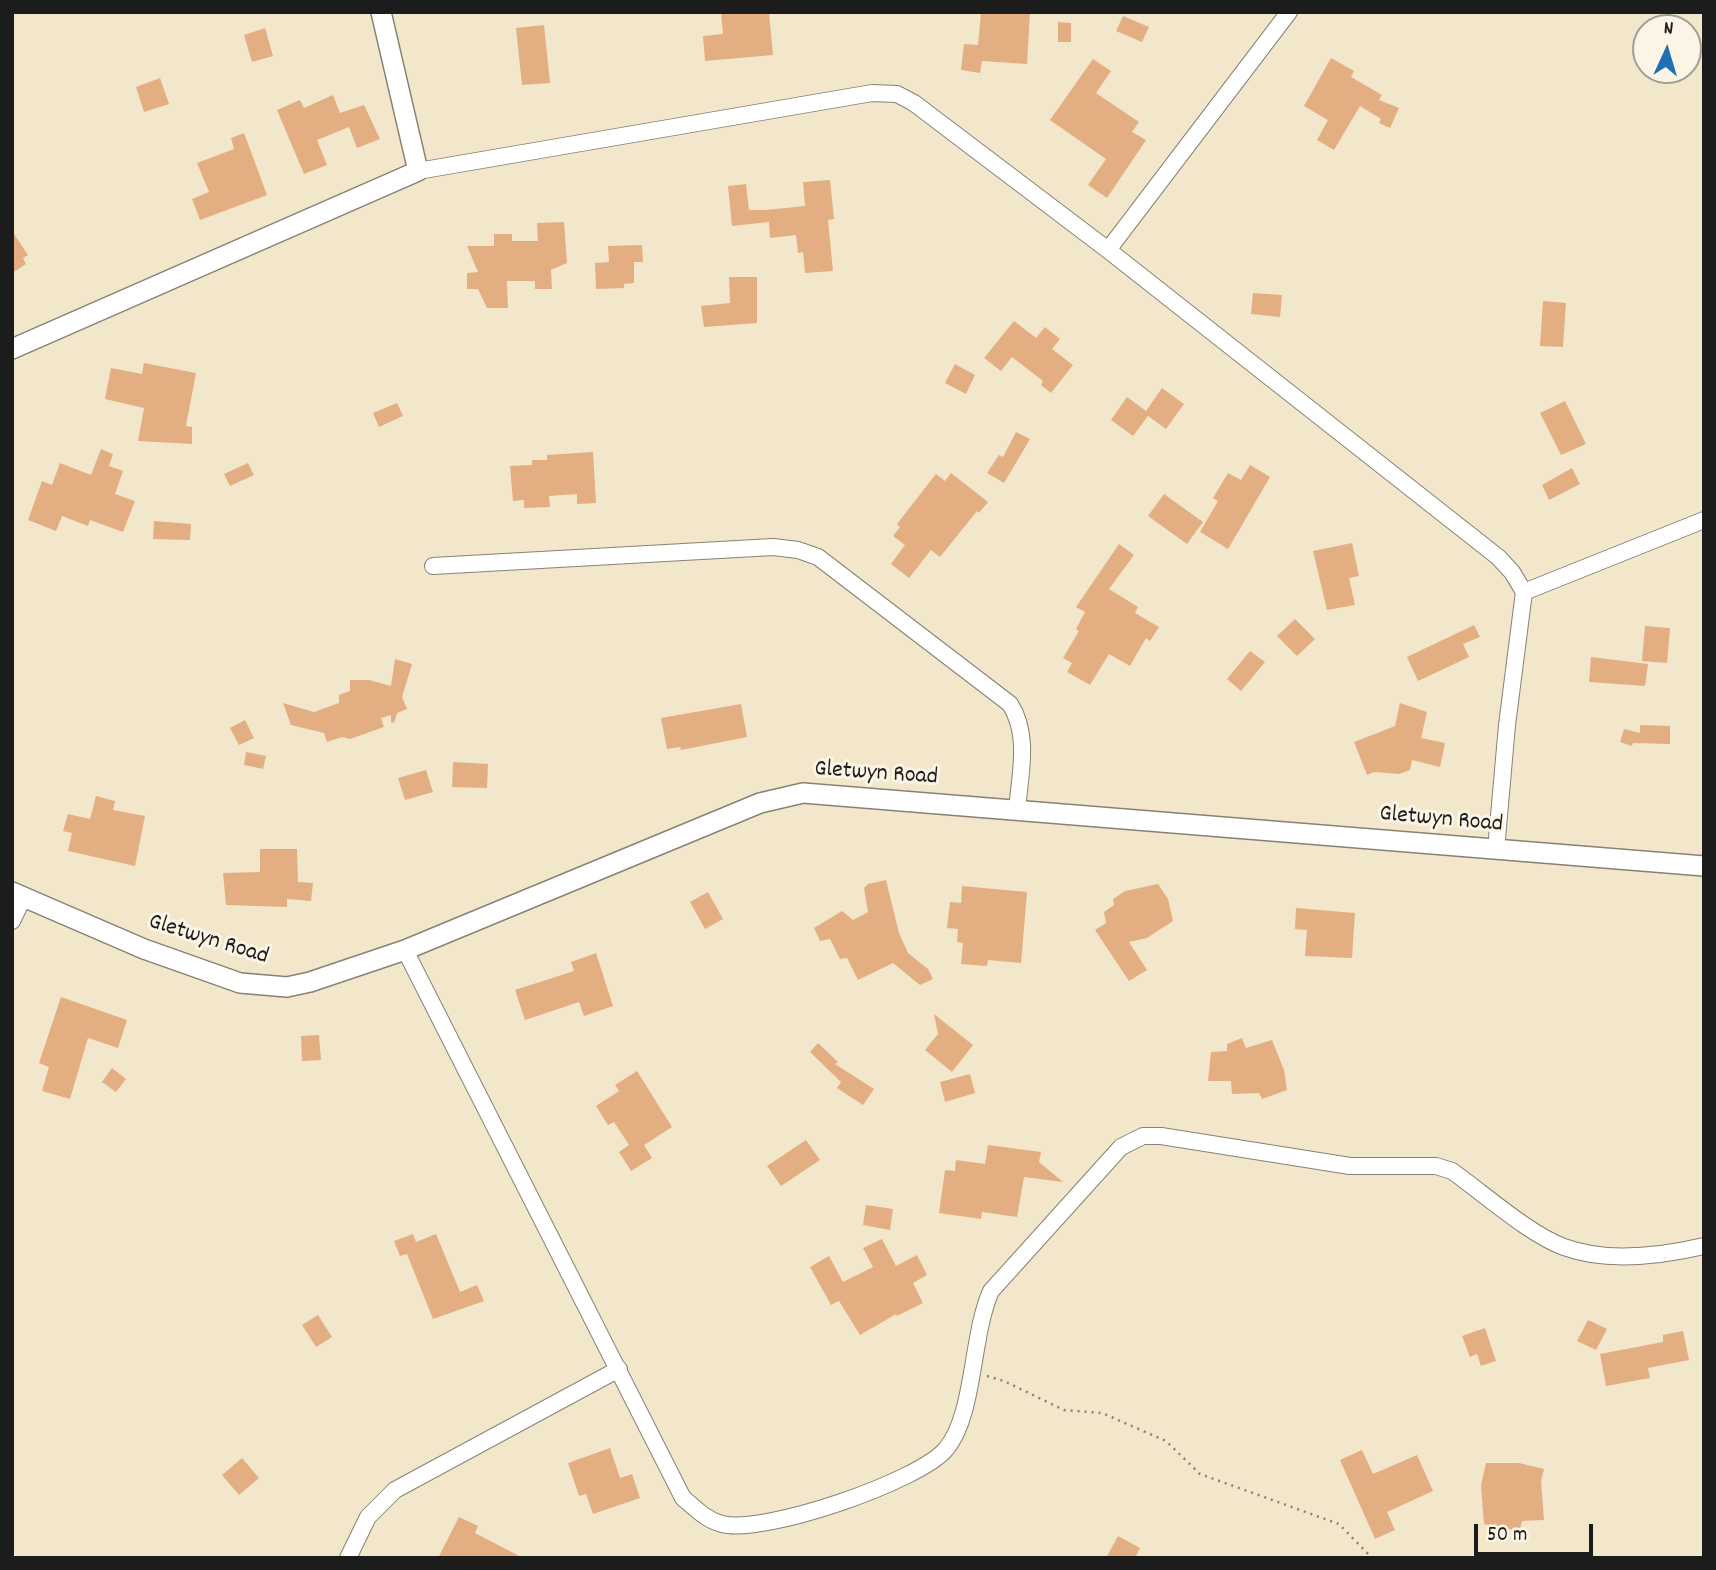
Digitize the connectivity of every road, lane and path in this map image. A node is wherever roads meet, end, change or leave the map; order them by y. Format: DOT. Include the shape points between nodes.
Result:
graph roads {
  1 [pos="381,12"];
  2 [pos="1289,12"];
  3 [pos="418,171"];
  4 [pos="1108,250"];
  5 [pos="12,349"];
  6 [pos="1704,520"];
  7 [pos="433,566"];
  8 [pos="1524,592"];
  9 [pos="1017,810"];
  10 [pos="1496,850"];
  11 [pos="1704,866"];
  12 [pos="17,895"];
  13 [pos="12,921"];
  14 [pos="405,950"];
  15 [pos="1704,1246"];
  16 [pos="619,1369"];
  17 [pos="970,1371"];
  18 [pos="348,1558"];
  19 [pos="1372,1558"];
  1 -- 3 [label="street"];
  2 -- 4 [label="street"];
  3 -- 4 [label="street" via="882,92 914,103"];
  3 -- 5 [label="street"];
  4 -- 8 [label="street" via="1498,557"];
  6 -- 8 [label="street"];
  7 -- 9 [label="street" via="773,547 818,557 1010,704 1023,733"];
  8 -- 10 [label="street"];
  9 -- 10 [label="street, Gletwyn Road"];
  9 -- 14 [label="street, Gletwyn Road" via="820,794 786,796"];
  10 -- 11 [label="street, Gletwyn Road"];
  12 -- 13 [label="street"];
  12 -- 14 [label="street, Gletwyn Road" via="144,949 240,983 265,987 310,982"];
  14 -- 16 [label="street"];
  15 -- 17 [label="street" via="1646,1256 1583,1251 1547,1239 1452,1171 1436,1166 1350,1166 1143,1136 1121,1147 991,1291"];
  16 -- 17 [label="street" via="683,1497 710,1519 745,1527 799,1516 929,1464 956,1433"];
  16 -- 18 [label="street" via="395,1490 368,1517"];
  17 -- 19 [label="path" via="1004,1381 1064,1410 1102,1413 1166,1441 1200,1474 1339,1524"];
}
